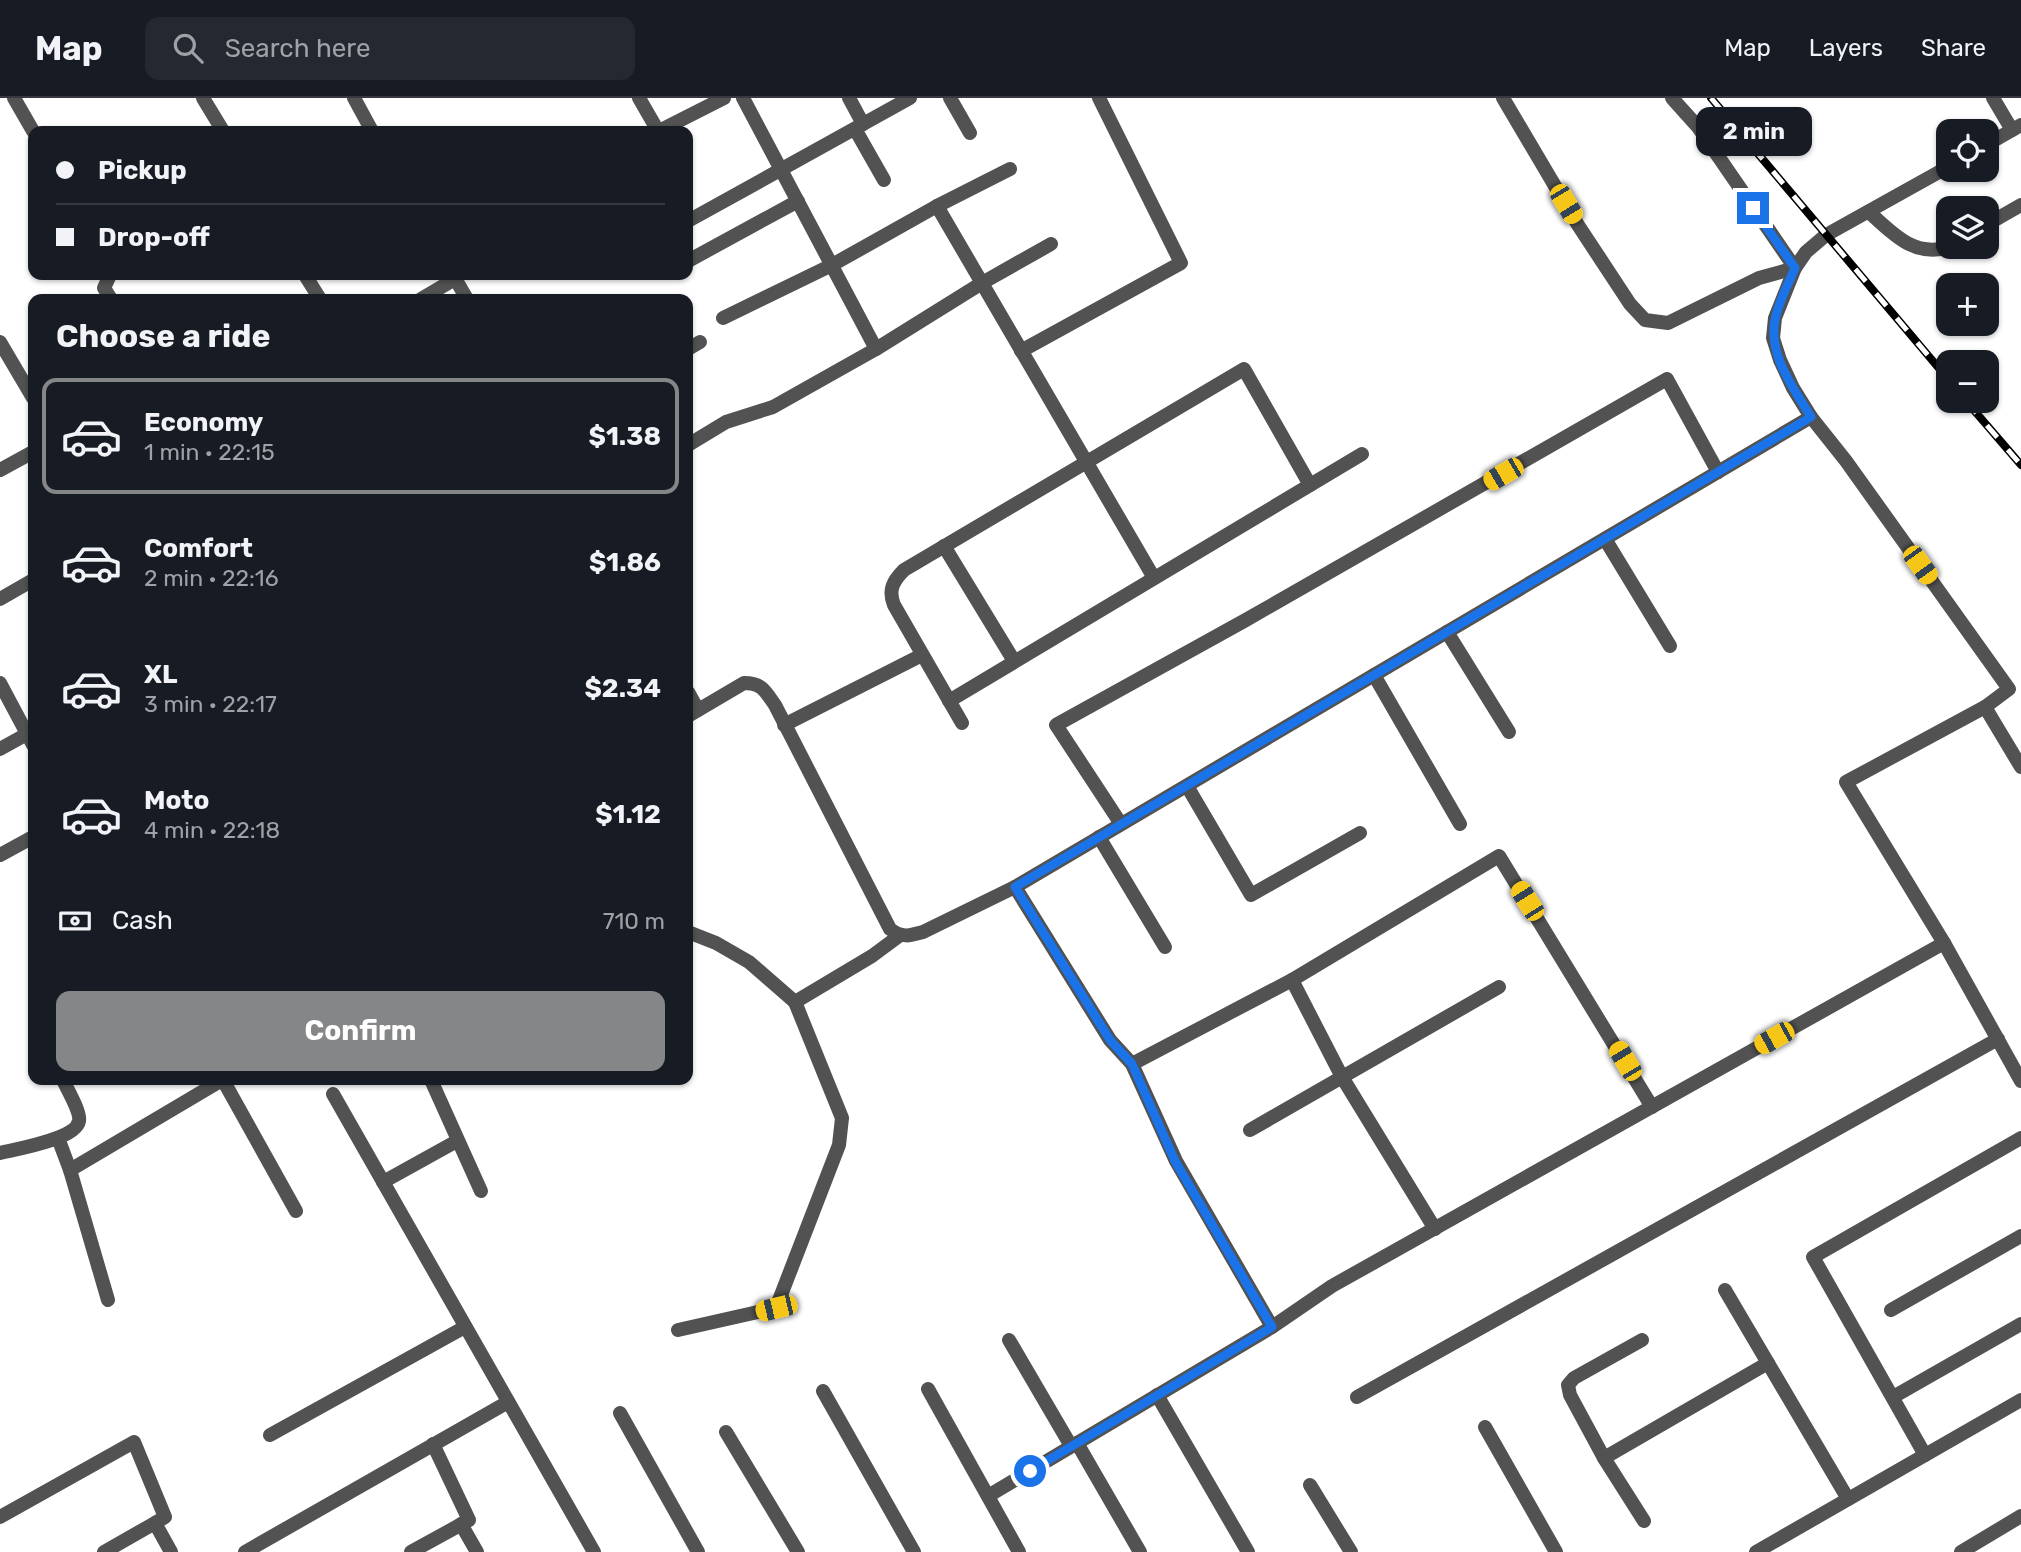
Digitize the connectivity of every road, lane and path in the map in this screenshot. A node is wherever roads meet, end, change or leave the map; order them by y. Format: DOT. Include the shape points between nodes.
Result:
graph roads {
  1 [pos="14,98"];
  2 [pos="203,98"];
  3 [pos="354,98"];
  4 [pos="639,98"];
  5 [pos="724,98"];
  6 [pos="743,98"];
  7 [pos="849,98"];
  8 [pos="910,98"];
  9 [pos="950,98"];
  10 [pos="1099,98"];
  11 [pos="1503,98"];
  12 [pos="1672,98"];
  13 [pos="1993,98"];
  14 [pos="30,126"];
  15 [pos="220,126"];
  16 [pos="367,126"];
  17 [pos="656,126"];
  18 [pos="669,126"];
  19 [pos="859,127"];
  20 [pos="2016,128"];
  21 [pos="970,133"];
  22 [pos="1999,138"];
  23 [pos="1010,169"];
  24 [pos="782,171"];
  25 [pos="1936,174"];
  26 [pos="884,180"];
  27 [pos="798,201"];
  28 [pos="2021,205"];
  29 [pos="937,206"];
  30 [pos="1869,212"];
  31 [pos="1999,218"];
  32 [pos="693,219"];
  33 [pos="1051,244"];
  34 [pos="1936,250"];
  35 [pos="693,258"];
  36 [pos="832,265"];
  37 [pos="1795,268"];
  38 [pos="450,280"];
  39 [pos="982,283"];
  40 [pos="428,294"];
  41 [pos="723,318"];
  42 [pos="0,342"];
  43 [pos="876,349"];
  44 [pos="1021,351"];
  45 [pos="6,365"];
  46 [pos="28,392"];
  47 [pos="1811,417"];
  48 [pos="693,442"];
  49 [pos="1362,454"];
  50 [pos="28,455"];
  51 [pos="1086,463"];
  52 [pos="0,470"];
  53 [pos="1718,472"];
  54 [pos="1310,485"];
  55 [pos="1605,539"];
  56 [pos="944,546"];
  57 [pos="1154,578"];
  58 [pos="28,583"];
  59 [pos="0,599"];
  60 [pos="1447,632"];
  61 [pos="1670,646"];
  62 [pos="922,655"];
  63 [pos="1014,662"];
  64 [pos="1374,675"];
  65 [pos="0,683"];
  66 [pos="2015,685"];
  67 [pos="949,701"];
  68 [pos="1985,707"];
  69 [pos="693,713"];
  70 [pos="962,723"];
  71 [pos="784,725"];
  72 [pos="1509,732"];
  73 [pos="28,736"];
  74 [pos="28,741"];
  75 [pos="0,749"];
  76 [pos="2021,767"];
  77 [pos="1186,786"];
  78 [pos="1121,824"];
  79 [pos="1460,824"];
  80 [pos="1360,834"];
  81 [pos="1099,837"];
  82 [pos="28,840"];
  83 [pos="0,855"];
  84 [pos="1015,887"];
  85 [pos="693,934"];
  86 [pos="900,936"];
  87 [pos="1944,943"];
  88 [pos="1165,947"];
  89 [pos="1292,980"];
  90 [pos="1499,987"];
  91 [pos="795,1002"];
  92 [pos="1998,1039"];
  93 [pos="1132,1064"];
  94 [pos="1342,1077"];
  95 [pos="2021,1081"];
  96 [pos="65,1085"];
  97 [pos="214,1085"];
  98 [pos="225,1085"];
  99 [pos="433,1085"];
  100 [pos="333,1094"];
  101 [pos="1653,1107"];
  102 [pos="1250,1130"];
  103 [pos="58,1138"];
  104 [pos="2021,1138"];
  105 [pos="457,1141"];
  106 [pos="0,1153"];
  107 [pos="70,1170"];
  108 [pos="383,1182"];
  109 [pos="481,1191"];
  110 [pos="296,1211"];
  111 [pos="1434,1229"];
  112 [pos="2021,1236"];
  113 [pos="1725,1290"];
  114 [pos="108,1300"];
  115 [pos="1891,1310"];
  116 [pos="2021,1324"];
  117 [pos="465,1327"];
  118 [pos="1272,1327"];
  119 [pos="678,1330"];
  120 [pos="1009,1340"];
  121 [pos="1642,1340"];
  122 [pos="1768,1363"];
  123 [pos="928,1389"];
  124 [pos="823,1391"];
  125 [pos="1157,1395"];
  126 [pos="1357,1397"];
  127 [pos="1893,1397"];
  128 [pos="2021,1401"];
  129 [pos="508,1402"];
  130 [pos="620,1413"];
  131 [pos="1485,1427"];
  132 [pos="726,1432"];
  133 [pos="270,1435"];
  134 [pos="433,1444"];
  135 [pos="1074,1444"];
  136 [pos="1925,1455"];
  137 [pos="1604,1458"];
  138 [pos="1310,1485"];
  139 [pos="988,1496"];
  140 [pos="1848,1499"];
  141 [pos="2021,1516"];
  142 [pos="0,1517"];
  143 [pos="1644,1521"];
  144 [pos="155,1523"];
  145 [pos="461,1524"];
  146 [pos="104,1552"];
  147 [pos="171,1552"];
  148 [pos="246,1552"];
  149 [pos="411,1552"];
  150 [pos="477,1552"];
  151 [pos="594,1552"];
  152 [pos="698,1552"];
  153 [pos="798,1552"];
  154 [pos="914,1552"];
  155 [pos="1019,1552"];
  156 [pos="1140,1552"];
  157 [pos="1248,1552"];
  158 [pos="1351,1552"];
  159 [pos="1556,1552"];
  160 [pos="1756,1552"];
  161 [pos="1961,1552"];
  1 -- 14 [label="street"];
  2 -- 15 [label="street"];
  3 -- 16 [label="street"];
  4 -- 17 [label="street"];
  5 -- 18 [label="street"];
  6 -- 24 [label="street"];
  7 -- 19 [label="street"];
  8 -- 19 [label="street"];
  9 -- 21 [label="street"];
  10 -- 44 [label="street" via="1181,263"];
  11 -- 37 [label="street" via="1578,225 1645,320 1668,323 1759,278"];
  12 -- 37 [label="street" via="1698,127"];
  13 -- 20 [label="street"];
  19 -- 24 [label="street"];
  19 -- 26 [label="street"];
  20 -- 22 [label="street"];
  23 -- 29 [label="street"];
  24 -- 27 [label="street"];
  24 -- 32 [label="street"];
  25 -- 30 [label="street"];
  27 -- 35 [label="street"];
  27 -- 36 [label="street"];
  28 -- 31 [label="street"];
  29 -- 36 [label="street"];
  29 -- 39 [label="street"];
  30 -- 34 [label="street" via="1898,238"];
  30 -- 37 [label="street" via="1826,236 1805,252"];
  33 -- 39 [label="street"];
  36 -- 41 [label="street"];
  36 -- 43 [label="street"];
  37 -- 47 [label="street" via="1775,318 1773,338 1793,388"];
  38 -- 40 [label="street"];
  39 -- 43 [label="street"];
  39 -- 44 [label="street"];
  42 -- 45 [label="street"];
  43 -- 48 [label="street" via="773,407 726,422"];
  44 -- 51 [label="street"];
  45 -- 46 [label="street"];
  47 -- 53 [label="street"];
  47 -- 66 [label="street"];
  49 -- 54 [label="street"];
  50 -- 52 [label="street"];
  51 -- 54 [label="street" via="1244,369"];
  51 -- 56 [label="street"];
  51 -- 57 [label="street"];
  53 -- 55 [label="street"];
  53 -- 78 [label="street" via="1667,379 1056,725"];
  54 -- 57 [label="street"];
  55 -- 60 [label="street"];
  55 -- 61 [label="street"];
  56 -- 62 [label="street" via="904,570 891,587 894,605"];
  56 -- 63 [label="street"];
  57 -- 63 [label="street"];
  58 -- 59 [label="street"];
  60 -- 64 [label="street"];
  60 -- 72 [label="street"];
  62 -- 67 [label="street"];
  62 -- 71 [label="street"];
  63 -- 67 [label="street"];
  64 -- 77 [label="street"];
  64 -- 79 [label="street"];
  65 -- 73 [label="street"];
  66 -- 68 [label="street"];
  67 -- 70 [label="street"];
  68 -- 76 [label="street"];
  68 -- 87 [label="street" via="1846,782"];
  69 -- 71 [label="street" via="744,683 754,683 763,688"];
  71 -- 86 [label="street" via="890,929"];
  74 -- 75 [label="street"];
  77 -- 78 [label="street"];
  77 -- 80 [label="street" via="1251,895"];
  78 -- 81 [label="street"];
  81 -- 84 [label="street"];
  81 -- 88 [label="street"];
  82 -- 83 [label="street"];
  84 -- 86 [label="street" via="923,932"];
  84 -- 93 [label="street" via="1110,1040"];
  85 -- 91 [label="street" via="749,962"];
  86 -- 91 [label="street"];
  87 -- 92 [label="street"];
  87 -- 101 [label="street"];
  89 -- 93 [label="street"];
  89 -- 94 [label="street"];
  89 -- 101 [label="street" via="1499,856"];
  90 -- 94 [label="street"];
  91 -- 119 [label="street" via="842,1118 839,1144 776,1308"];
  92 -- 95 [label="street"];
  92 -- 126 [label="street"];
  93 -- 118 [label="street" via="1175,1161"];
  94 -- 102 [label="street"];
  94 -- 111 [label="street"];
  96 -- 103 [label="street" via="80,1116 75,1129"];
  97 -- 107 [label="street"];
  98 -- 110 [label="street"];
  99 -- 105 [label="street"];
  100 -- 108 [label="street"];
  101 -- 111 [label="street"];
  103 -- 106 [label="street"];
  103 -- 107 [label="street"];
  104 -- 127 [label="street" via="1813,1257"];
  105 -- 108 [label="street"];
  105 -- 109 [label="street"];
  107 -- 114 [label="street"];
  108 -- 117 [label="street"];
  111 -- 118 [label="street" via="1332,1286"];
  112 -- 115 [label="street"];
  113 -- 122 [label="street"];
  116 -- 127 [label="street"];
  117 -- 129 [label="street"];
  117 -- 133 [label="street"];
  118 -- 125 [label="street"];
  120 -- 135 [label="street"];
  121 -- 137 [label="street" via="1568,1385"];
  122 -- 137 [label="street"];
  122 -- 140 [label="street"];
  123 -- 139 [label="street"];
  124 -- 154 [label="street"];
  125 -- 135 [label="street"];
  125 -- 157 [label="street"];
  127 -- 136 [label="street"];
  128 -- 136 [label="street"];
  129 -- 134 [label="street"];
  129 -- 151 [label="street"];
  130 -- 152 [label="street"];
  131 -- 159 [label="street"];
  132 -- 153 [label="street"];
  134 -- 145 [label="street" via="469,1520"];
  134 -- 148 [label="street"];
  135 -- 139 [label="street"];
  135 -- 156 [label="street"];
  136 -- 140 [label="street"];
  137 -- 143 [label="street"];
  138 -- 158 [label="street"];
  139 -- 155 [label="street"];
  140 -- 160 [label="street"];
  141 -- 161 [label="street"];
  142 -- 144 [label="street" via="134,1442 165,1517"];
  144 -- 146 [label="street"];
  144 -- 147 [label="street"];
  145 -- 149 [label="street"];
  145 -- 150 [label="street"];
}
